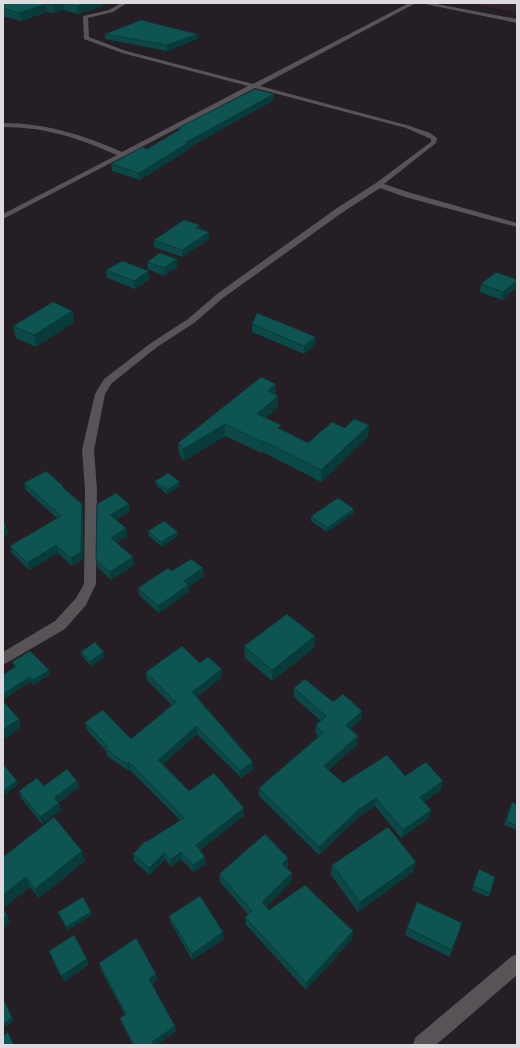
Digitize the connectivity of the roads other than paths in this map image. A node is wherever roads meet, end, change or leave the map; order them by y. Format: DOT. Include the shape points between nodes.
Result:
graph roads {
  1 [pos="124,3"];
  2 [pos="413,3"];
  3 [pos="423,3"];
  4 [pos="517,21"];
  5 [pos="254,86"];
  6 [pos="3,125"];
  7 [pos="121,154"];
  8 [pos="379,185"];
  9 [pos="3,217"];
  10 [pos="517,225"];
  11 [pos="3,659"];
  12 [pos="517,963"];
  13 [pos="422,1045"];
  1 -- 5 [label="street" via="98,15 85,17 86,38 124,52"];
  2 -- 5 [label="street"];
  3 -- 4 [label="street"];
  5 -- 7 [label="street"];
  5 -- 8 [label="street" via="408,127 434,138 434,142 427,149"];
  6 -- 7 [label="street" via="52,128"];
  7 -- 9 [label="street"];
  8 -- 10 [label="street"];
  8 -- 11 [label="street" via="220,296 191,321 154,345 108,381 100,394 88,450 91,490 90,584 81,601 60,625"];
  12 -- 13 [label="street"];
}
